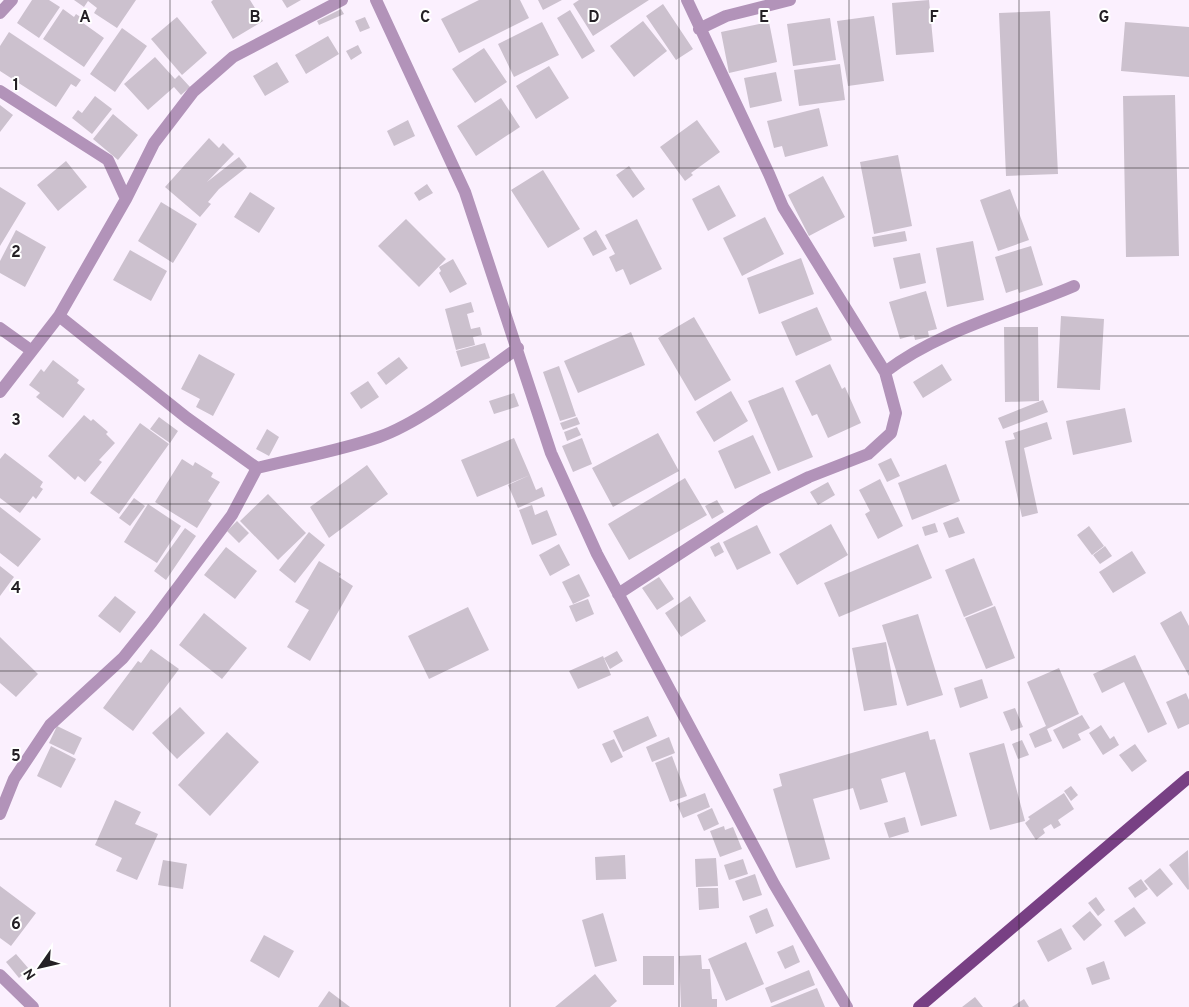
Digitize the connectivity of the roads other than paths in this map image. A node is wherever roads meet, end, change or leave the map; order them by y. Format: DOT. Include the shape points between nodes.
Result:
graph roads {
  1 [pos="12,0"];
  2 [pos="342,0"];
  3 [pos="376,0"];
  4 [pos="687,0"];
  5 [pos="790,0"];
  6 [pos="0,13"];
  7 [pos="699,28"];
  8 [pos="0,91"];
  9 [pos="126,199"];
  10 [pos="1074,286"];
  11 [pos="59,316"];
  12 [pos="0,328"];
  13 [pos="518,348"];
  14 [pos="32,351"];
  15 [pos="885,372"];
  16 [pos="0,392"];
  17 [pos="257,468"];
  18 [pos="618,594"];
  19 [pos="1189,777"];
  20 [pos="0,814"];
  21 [pos="2,982"];
  22 [pos="33,1007"];
  23 [pos="846,1007"];
  24 [pos="919,1007"];
  1 -- 6 [label="street"];
  2 -- 9 [label="street" via="233,57 193,92 154,144"];
  3 -- 13 [label="street" via="465,192"];
  4 -- 7 [label="street"];
  5 -- 7 [label="street" via="726,16"];
  7 -- 15 [label="street" via="783,207"];
  8 -- 9 [label="street" via="108,160"];
  9 -- 11 [label="street"];
  10 -- 15 [label="street" via="985,320 906,356"];
  11 -- 14 [label="street"];
  11 -- 17 [label="street" via="187,418"];
  12 -- 14 [label="street"];
  13 -- 17 [label="street" via="430,410 381,436"];
  13 -- 18 [label="street" via="551,453"];
  14 -- 16 [label="street"];
  15 -- 18 [label="street" via="896,413 891,434 868,454 762,500"];
  17 -- 20 [label="street" via="232,514 152,622 122,658 50,725 14,779"];
  18 -- 23 [label="street" via="774,884"];
  19 -- 24 [label="main road"];
  21 -- 22 [label="street"];
}
